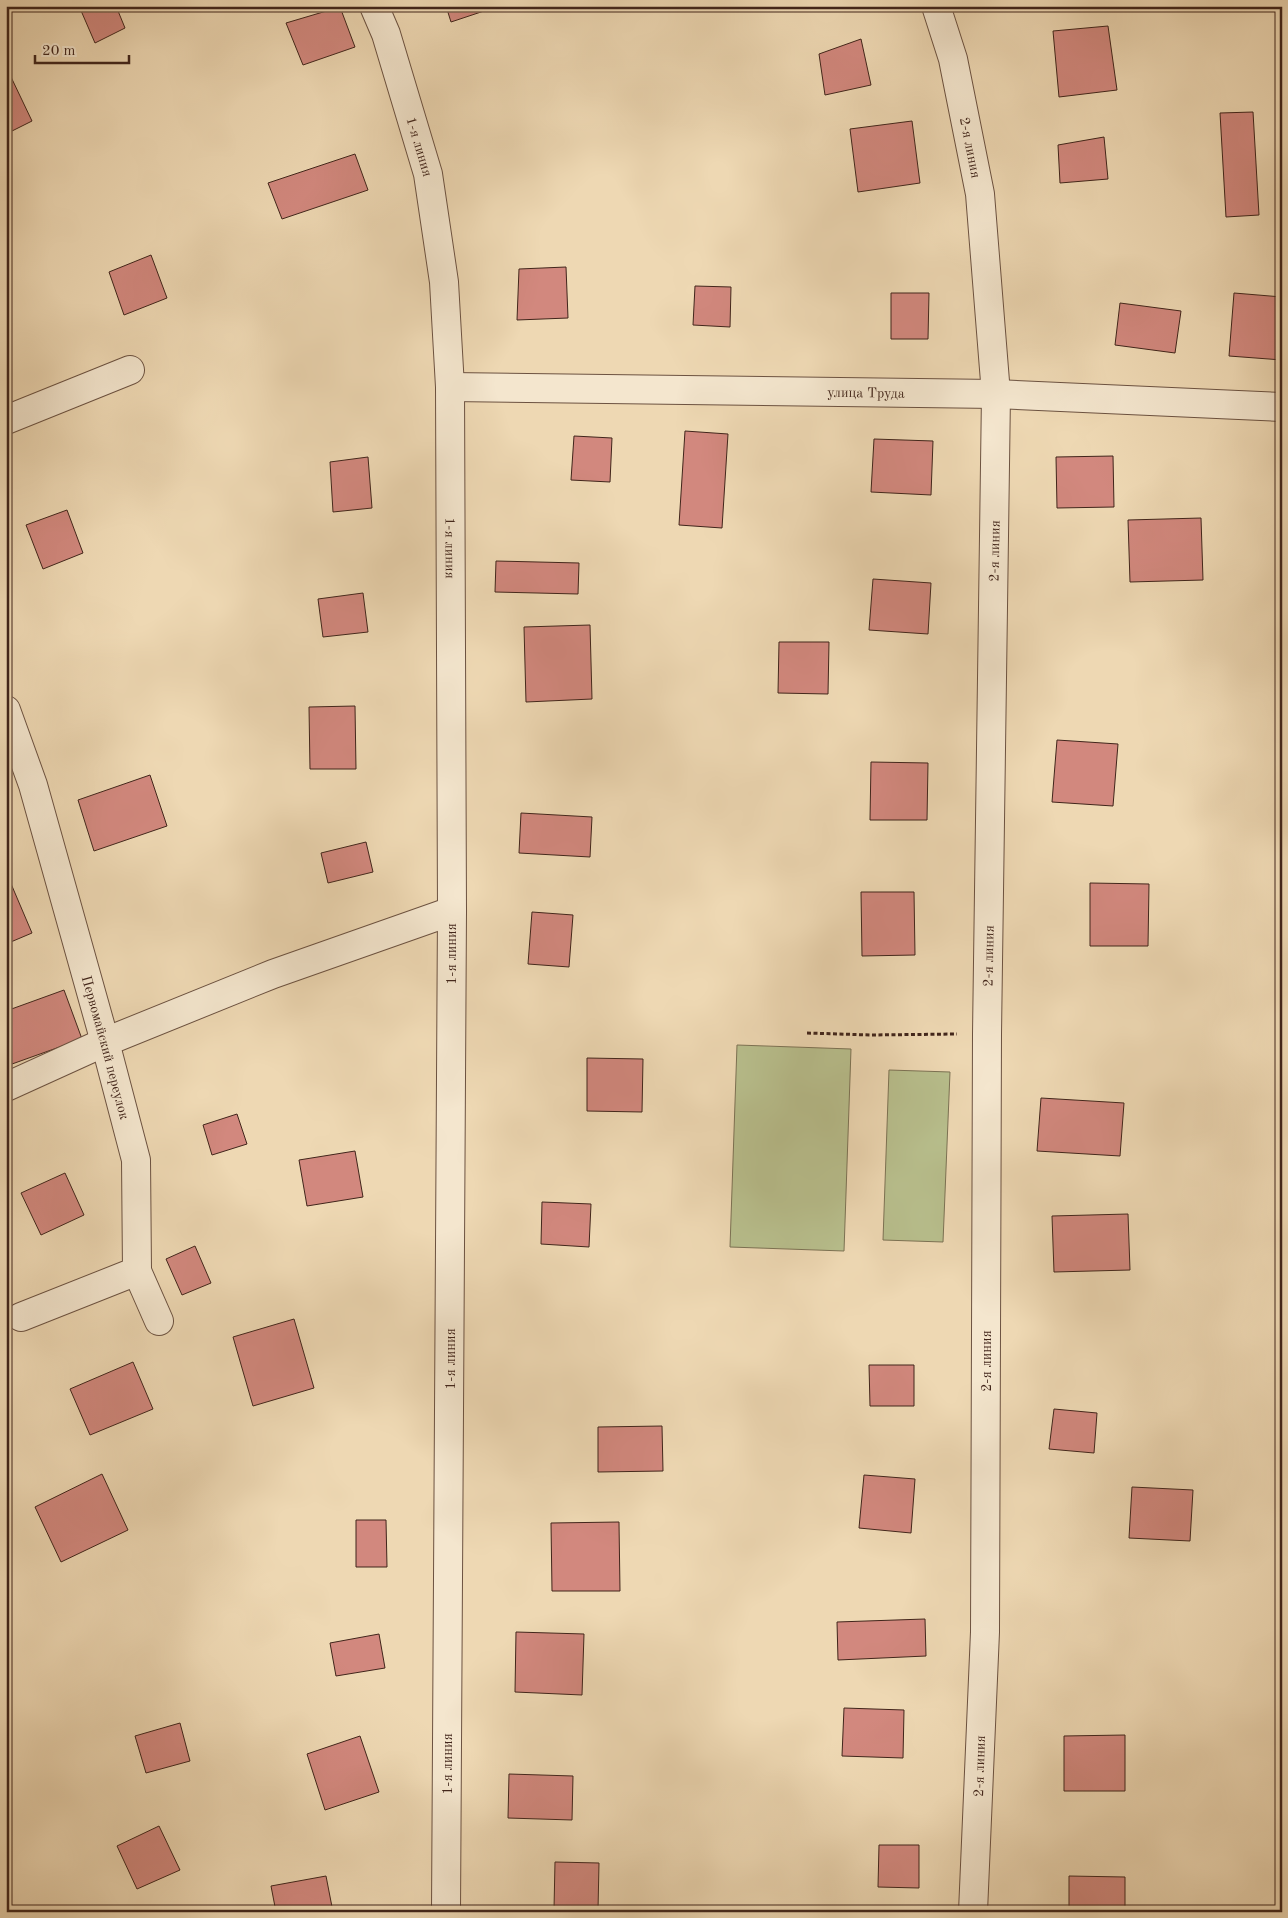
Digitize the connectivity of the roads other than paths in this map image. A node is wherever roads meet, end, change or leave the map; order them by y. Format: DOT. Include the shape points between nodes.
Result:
graph roads {
  1 [pos="374,6"];
  2 [pos="936,6"];
  3 [pos="130,370"];
  4 [pos="450,387"];
  5 [pos="996,394"];
  6 [pos="1282,407"];
  7 [pos="6,420"];
  8 [pos="6,710"];
  9 [pos="452,911"];
  10 [pos="105,1042"];
  11 [pos="6,1087"];
  12 [pos="137,1270"];
  13 [pos="21,1317"];
  14 [pos="158,1321"];
  15 [pos="446,1912"];
  16 [pos="973,1912"];
  1 -- 4 [label="street, 1-я линия" via="386,34 428,174 444,282"];
  2 -- 5 [label="street, 2-я линия" via="953,59 980,194"];
  3 -- 7 [label="street"];
  4 -- 5 [label="street, улица Труда"];
  4 -- 9 [label="street, 1-я линия"];
  5 -- 6 [label="street, улица Труда"];
  5 -- 16 [label="street, 2-я линия" via="987,1034 985,1632"];
  8 -- 10 [label="street, Первомайский переулок" via="33,784"];
  9 -- 10 [label="street" via="273,974"];
  9 -- 15 [label="street, 1-я линия"];
  10 -- 11 [label="street"];
  10 -- 12 [label="street, Первомайский переулок" via="136,1160"];
  12 -- 13 [label="street"];
  12 -- 14 [label="street"];
}
